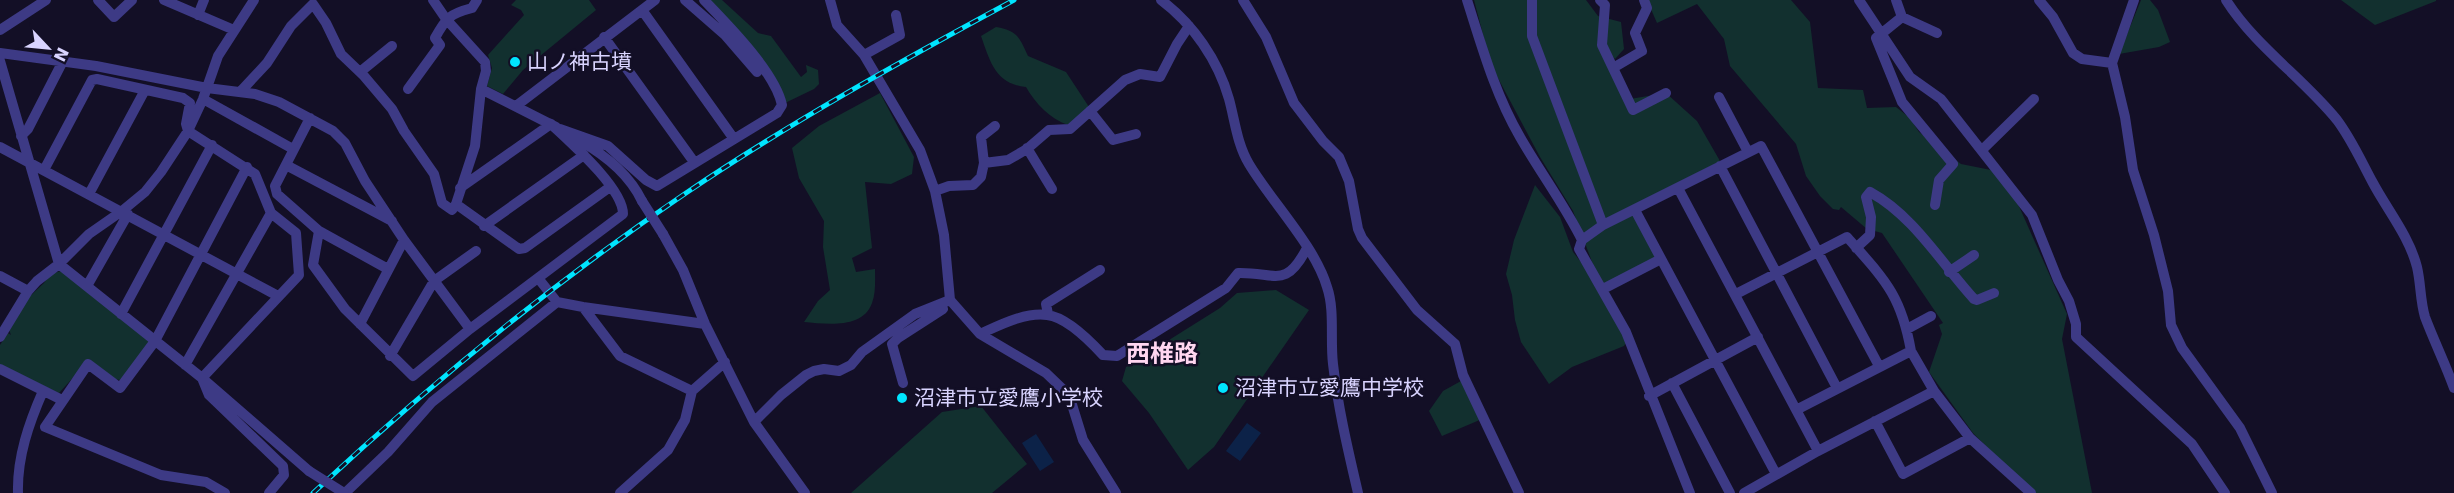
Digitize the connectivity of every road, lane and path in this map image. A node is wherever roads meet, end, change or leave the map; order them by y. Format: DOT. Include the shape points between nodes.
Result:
graph roads {
  1 [pos="98,0"];
  2 [pos="132,0"];
  3 [pos="164,0"];
  4 [pos="204,0"];
  5 [pos="254,0"];
  6 [pos="433,0"];
  7 [pos="477,0"];
  8 [pos="655,0"];
  9 [pos="685,0"];
  10 [pos="704,0"];
  11 [pos="830,0"];
  12 [pos="1161,0"];
  13 [pos="1243,0"];
  14 [pos="1467,0"];
  15 [pos="1532,0"];
  16 [pos="1600,0"];
  17 [pos="1644,0"];
  18 [pos="1859,0"];
  19 [pos="1896,0"];
  20 [pos="2039,0"];
  21 [pos="2134,0"];
  22 [pos="2226,0"];
  23 [pos="43,1"];
  24 [pos="317,1"];
  25 [pos="642,10"];
  26 [pos="198,15"];
  27 [pos="896,15"];
  28 [pos="1902,17"];
  29 [pos="446,19"];
  30 [pos="1189,26"];
  31 [pos="0,30"];
  32 [pos="234,30"];
  33 [pos="1881,32"];
  34 [pos="1937,33"];
  35 [pos="604,38"];
  36 [pos="392,46"];
  37 [pos="0,53"];
  38 [pos="864,56"];
  39 [pos="0,61"];
  40 [pos="63,61"];
  41 [pos="2112,63"];
  42 [pos="1613,68"];
  43 [pos="360,72"];
  44 [pos="207,88"];
  45 [pos="408,89"];
  46 [pos="481,89"];
  47 [pos="145,90"];
  48 [pos="241,91"];
  49 [pos="1666,93"];
  50 [pos="1719,97"];
  51 [pos="203,99"];
  52 [pos="2034,99"];
  53 [pos="782,105"];
  54 [pos="516,106"];
  55 [pos="1089,111"];
  56 [pos="310,118"];
  57 [pos="995,126"];
  58 [pos="556,127"];
  59 [pos="188,131"];
  60 [pos="1136,134"];
  61 [pos="21,136"];
  62 [pos="734,139"];
  63 [pos="212,145"];
  64 [pos="0,147"];
  65 [pos="1028,148"];
  66 [pos="293,149"];
  67 [pos="1982,150"];
  68 [pos="1748,153"];
  69 [pos="584,155"];
  70 [pos="694,162"];
  71 [pos="28,163"];
  72 [pos="984,163"];
  73 [pos="286,165"];
  74 [pos="1720,166"];
  75 [pos="247,167"];
  76 [pos="44,170"];
  77 [pos="610,187"];
  78 [pos="460,188"];
  79 [pos="1678,188"];
  80 [pos="1052,189"];
  81 [pos="935,191"];
  82 [pos="89,194"];
  83 [pos="456,204"];
  84 [pos="1935,205"];
  85 [pos="1635,210"];
  86 [pos="125,213"];
  87 [pos="271,213"];
  88 [pos="394,222"];
  89 [pos="484,225"];
  90 [pos="1603,225"];
  91 [pos="319,231"];
  92 [pos="163,234"];
  93 [pos="404,240"];
  94 [pos="1582,240"];
  95 [pos="1307,248"];
  96 [pos="1856,248"];
  97 [pos="476,251"];
  98 [pos="1818,251"];
  99 [pos="200,254"];
  100 [pos="1974,255"];
  101 [pos="1661,259"];
  102 [pos="59,264"];
  103 [pos="388,269"];
  104 [pos="1100,270"];
  105 [pos="1949,272"];
  106 [pos="1777,273"];
  107 [pos="238,274"];
  108 [pos="0,276"];
  109 [pos="538,278"];
  110 [pos="434,281"];
  111 [pos="87,286"];
  112 [pos="1603,289"];
  113 [pos="28,291"];
  114 [pos="1994,293"];
  115 [pos="1736,294"];
  116 [pos="278,296"];
  117 [pos="946,301"];
  118 [pos="557,302"];
  119 [pos="583,308"];
  120 [pos="121,314"];
  121 [pos="1048,315"];
  122 [pos="1930,316"];
  123 [pos="360,324"];
  124 [pos="705,324"];
  125 [pos="470,329"];
  126 [pos="1907,329"];
  127 [pos="980,334"];
  128 [pos="0,337"];
  129 [pos="1758,337"];
  130 [pos="155,341"];
  131 [pos="1911,351"];
  132 [pos="390,356"];
  133 [pos="1713,359"];
  134 [pos="724,362"];
  135 [pos="185,365"];
  136 [pos="1879,366"];
  137 [pos="0,369"];
  138 [pos="202,378"];
  139 [pos="903,383"];
  140 [pos="1672,383"];
  141 [pos="1837,388"];
  142 [pos="2454,388"];
  143 [pos="43,390"];
  144 [pos="692,391"];
  145 [pos="1934,391"];
  146 [pos="1649,396"];
  147 [pos="62,400"];
  148 [pos="1798,409"];
  149 [pos="1875,421"];
  150 [pos="754,422"];
  151 [pos="1970,438"];
  152 [pos="1818,451"];
  153 [pos="1776,474"];
  154 [pos="18,493"];
  155 [pos="225,493"];
  156 [pos="268,493"];
  157 [pos="344,493"];
  158 [pos="620,493"];
  159 [pos="805,493"];
  160 [pos="1116,493"];
  161 [pos="1358,493"];
  162 [pos="1519,493"];
  163 [pos="1689,493"];
  164 [pos="1730,493"];
  165 [pos="1743,493"];
  166 [pos="2031,493"];
  167 [pos="2225,493"];
  168 [pos="2272,493"];
  1 -- 2 [label="street" via="114,17"];
  3 -- 26 [label="street"];
  4 -- 26 [label="street"];
  5 -- 32 [label="street"];
  6 -- 29 [label="street"];
  7 -- 29 [label="street" via="472,8"];
  8 -- 25 [label="street"];
  9 -- 53 [label="street" via="725,35"];
  10 -- 53 [label="street" via="734,31 780,94"];
  11 -- 38 [label="street" via="837,25"];
  12 -- 30 [label="street"];
  13 -- 162 [label="street" via="1266,37 1294,103 1339,157 1349,181 1362,238 1417,310 1455,344 1463,375"];
  14 -- 94 [label="street" via="1491,78 1520,136"];
  15 -- 90 [label="street" via="1532,36"];
  16 -- 42 [label="street" via="1605,5 1602,45"];
  17 -- 42 [label="street" via="1647,8 1635,33 1642,51"];
  18 -- 33 [label="street"];
  19 -- 28 [label="street"];
  20 -- 41 [label="street" via="2073,53 2082,59"];
  21 -- 41 [label="street"];
  22 -- 142 [label="street" via="2336,120 2355,147 2409,244 2422,307"];
  23 -- 31 [label="street"];
  24 -- 43 [label="street" via="341,54"];
  24 -- 48 [label="street" via="291,26 267,63"];
  25 -- 35 [label="street"];
  25 -- 62 [label="street"];
  26 -- 32 [label="street"];
  27 -- 38 [label="street" via="900,35"];
  28 -- 33 [label="street"];
  28 -- 34 [label="street"];
  29 -- 45 [label="street" via="435,38 443,48"];
  29 -- 46 [label="street" via="485,62"];
  30 -- 55 [label="street" via="1160,77 1140,74 1125,80"];
  30 -- 95 [label="street" via="1212,58 1223,82 1248,163"];
  32 -- 44 [label="street" via="218,56"];
  33 -- 67 [label="street" via="1910,77 1941,99"];
  33 -- 84 [label="street" via="1876,38 1902,102 1953,164 1939,180"];
  35 -- 54 [label="street"];
  35 -- 70 [label="street"];
  36 -- 43 [label="street"];
  37 -- 40 [label="street"];
  38 -- 81 [label="street" via="920,150"];
  39 -- 61 [label="street"];
  40 -- 44 [label="street"];
  40 -- 61 [label="street"];
  41 -- 168 [label="street" via="2133,170 2168,291 2171,326 2182,348 2240,428"];
  42 -- 49 [label="street" via="1633,110"];
  43 -- 83 [label="street" via="392,110 434,174 442,203 452,210"];
  44 -- 48 [label="street"];
  44 -- 51 [label="street"];
  46 -- 54 [label="street"];
  46 -- 78 [label="street" via="475,146"];
  47 -- 59 [label="street" via="190,103"];
  47 -- 76 [label="street" via="92,80"];
  47 -- 82 [label="street"];
  48 -- 56 [label="street" via="279,102"];
  50 -- 68 [label="street"];
  51 -- 59 [label="street"];
  51 -- 66 [label="street"];
  52 -- 67 [label="street"];
  53 -- 62 [label="street" via="777,113"];
  54 -- 58 [label="street"];
  55 -- 60 [label="street" via="1113,140"];
  55 -- 65 [label="street" via="1070,129 1049,130"];
  56 -- 66 [label="street"];
  56 -- 88 [label="street" via="333,130 345,143 365,181"];
  57 -- 72 [label="street" via="981,137"];
  58 -- 69 [label="street"];
  58 -- 70 [label="street" via="608,146 657,186"];
  58 -- 78 [label="street"];
  58 -- 124 [label="street, bridge" via="616,166 636,190 683,270"];
  59 -- 63 [label="street"];
  59 -- 86 [label="street" via="161,172"];
  61 -- 71 [label="street"];
  62 -- 70 [label="street"];
  63 -- 75 [label="street"];
  63 -- 92 [label="street"];
  64 -- 71 [label="street"];
  65 -- 72 [label="street" via="1008,160"];
  65 -- 80 [label="street"];
  66 -- 73 [label="street"];
  67 -- 167 [label="street" via="2032,215 2069,301 2076,337 2192,444"];
  68 -- 74 [label="street"];
  68 -- 98 [label="street" via="1761,146"];
  69 -- 77 [label="street"];
  69 -- 89 [label="street"];
  71 -- 76 [label="street"];
  71 -- 102 [label="street"];
  72 -- 81 [label="street" via="981,177 973,185"];
  73 -- 88 [label="street"];
  73 -- 91 [label="street" via="274,186 277,194"];
  74 -- 79 [label="street"];
  74 -- 106 [label="street"];
  75 -- 87 [label="street" via="255,174"];
  75 -- 99 [label="street"];
  76 -- 82 [label="street"];
  77 -- 89 [label="street" via="525,248 519,249"];
  77 -- 109 [label="street" via="623,206 622,214"];
  78 -- 83 [label="street"];
  79 -- 85 [label="street"];
  79 -- 115 [label="street"];
  81 -- 117 [label="street" via="944,235"];
  82 -- 86 [label="street"];
  83 -- 89 [label="street"];
  85 -- 90 [label="street"];
  85 -- 101 [label="street"];
  86 -- 92 [label="street"];
  86 -- 102 [label="street" via="89,234"];
  86 -- 111 [label="street"];
  87 -- 107 [label="street"];
  87 -- 116 [label="street" via="296,233 297,242 299,275"];
  88 -- 93 [label="street"];
  90 -- 94 [label="street"];
  91 -- 103 [label="street"];
  91 -- 123 [label="street" via="313,265"];
  92 -- 99 [label="street"];
  92 -- 120 [label="street"];
  93 -- 103 [label="street"];
  93 -- 110 [label="street"];
  94 -- 112 [label="street" via="1579,249"];
  95 -- 121 [label="street" via="1297,267 1287,274 1275,277 1239,273 1226,288 1117,356 1103,355 1080,332"];
  95 -- 161 [label="street" via="1327,285 1343,430"];
  96 -- 98 [label="street" via="1847,237"];
  96 -- 105 [label="street" via="1871,232 1866,197 1870,192 1903,216"];
  96 -- 126 [label="street" via="1889,285"];
  97 -- 110 [label="street"];
  98 -- 106 [label="street"];
  98 -- 136 [label="street"];
  99 -- 107 [label="street"];
  99 -- 130 [label="street"];
  100 -- 105 [label="street"];
  101 -- 112 [label="street"];
  101 -- 133 [label="street"];
  102 -- 111 [label="street"];
  102 -- 113 [label="street"];
  103 -- 123 [label="street"];
  104 -- 121 [label="street" via="1046,304"];
  105 -- 114 [label="street" via="1974,299"];
  106 -- 115 [label="street"];
  106 -- 141 [label="street"];
  107 -- 116 [label="street"];
  107 -- 135 [label="street"];
  108 -- 113 [label="street"];
  109 -- 118 [label="street"];
  109 -- 125 [label="street"];
  110 -- 125 [label="street"];
  110 -- 132 [label="street"];
  111 -- 120 [label="street"];
  112 -- 146 [label="street" via="1626,332"];
  113 -- 128 [label="street"];
  115 -- 129 [label="street"];
  116 -- 138 [label="street"];
  117 -- 127 [label="street"];
  117 -- 139 [label="street" via="943,309 892,344"];
  117 -- 150 [label="street" via="915,314 839,372 824,369 806,375"];
  118 -- 119 [label="street"];
  118 -- 157 [label="street" via="432,402 388,453"];
  119 -- 124 [label="street"];
  119 -- 144 [label="street" via="620,356"];
  120 -- 130 [label="street"];
  121 -- 127 [label="street" via="1016,320"];
  122 -- 126 [label="street"];
  123 -- 132 [label="street"];
  124 -- 134 [label="street"];
  125 -- 132 [label="street" via="412,376"];
  126 -- 131 [label="street"];
  127 -- 160 [label="street" via="1046,373 1069,395 1083,440"];
  129 -- 133 [label="street"];
  129 -- 148 [label="street"];
  130 -- 135 [label="street"];
  130 -- 147 [label="street" via="120,388 88,364"];
  131 -- 136 [label="street"];
  131 -- 145 [label="street"];
  133 -- 140 [label="street"];
  133 -- 153 [label="street"];
  134 -- 144 [label="street"];
  134 -- 150 [label="street"];
  135 -- 138 [label="street"];
  136 -- 141 [label="street"];
  137 -- 143 [label="street"];
  138 -- 156 [label="street" via="209,394 283,466 284,475"];
  138 -- 157 [label="street, bridge" via="309,471"];
  140 -- 146 [label="street"];
  140 -- 164 [label="street"];
  141 -- 148 [label="street"];
  143 -- 147 [label="street"];
  143 -- 154 [label="street" via="27,430"];
  144 -- 158 [label="street" via="685,420 668,450"];
  145 -- 149 [label="street"];
  145 -- 151 [label="street"];
  146 -- 163 [label="street"];
  147 -- 155 [label="street" via="45,427 161,475 206,482"];
  148 -- 152 [label="street"];
  149 -- 151 [label="street" via="1904,474"];
  149 -- 152 [label="street"];
  150 -- 159 [label="street"];
  151 -- 166 [label="street"];
  152 -- 153 [label="street"];
  153 -- 165 [label="street"];
}
